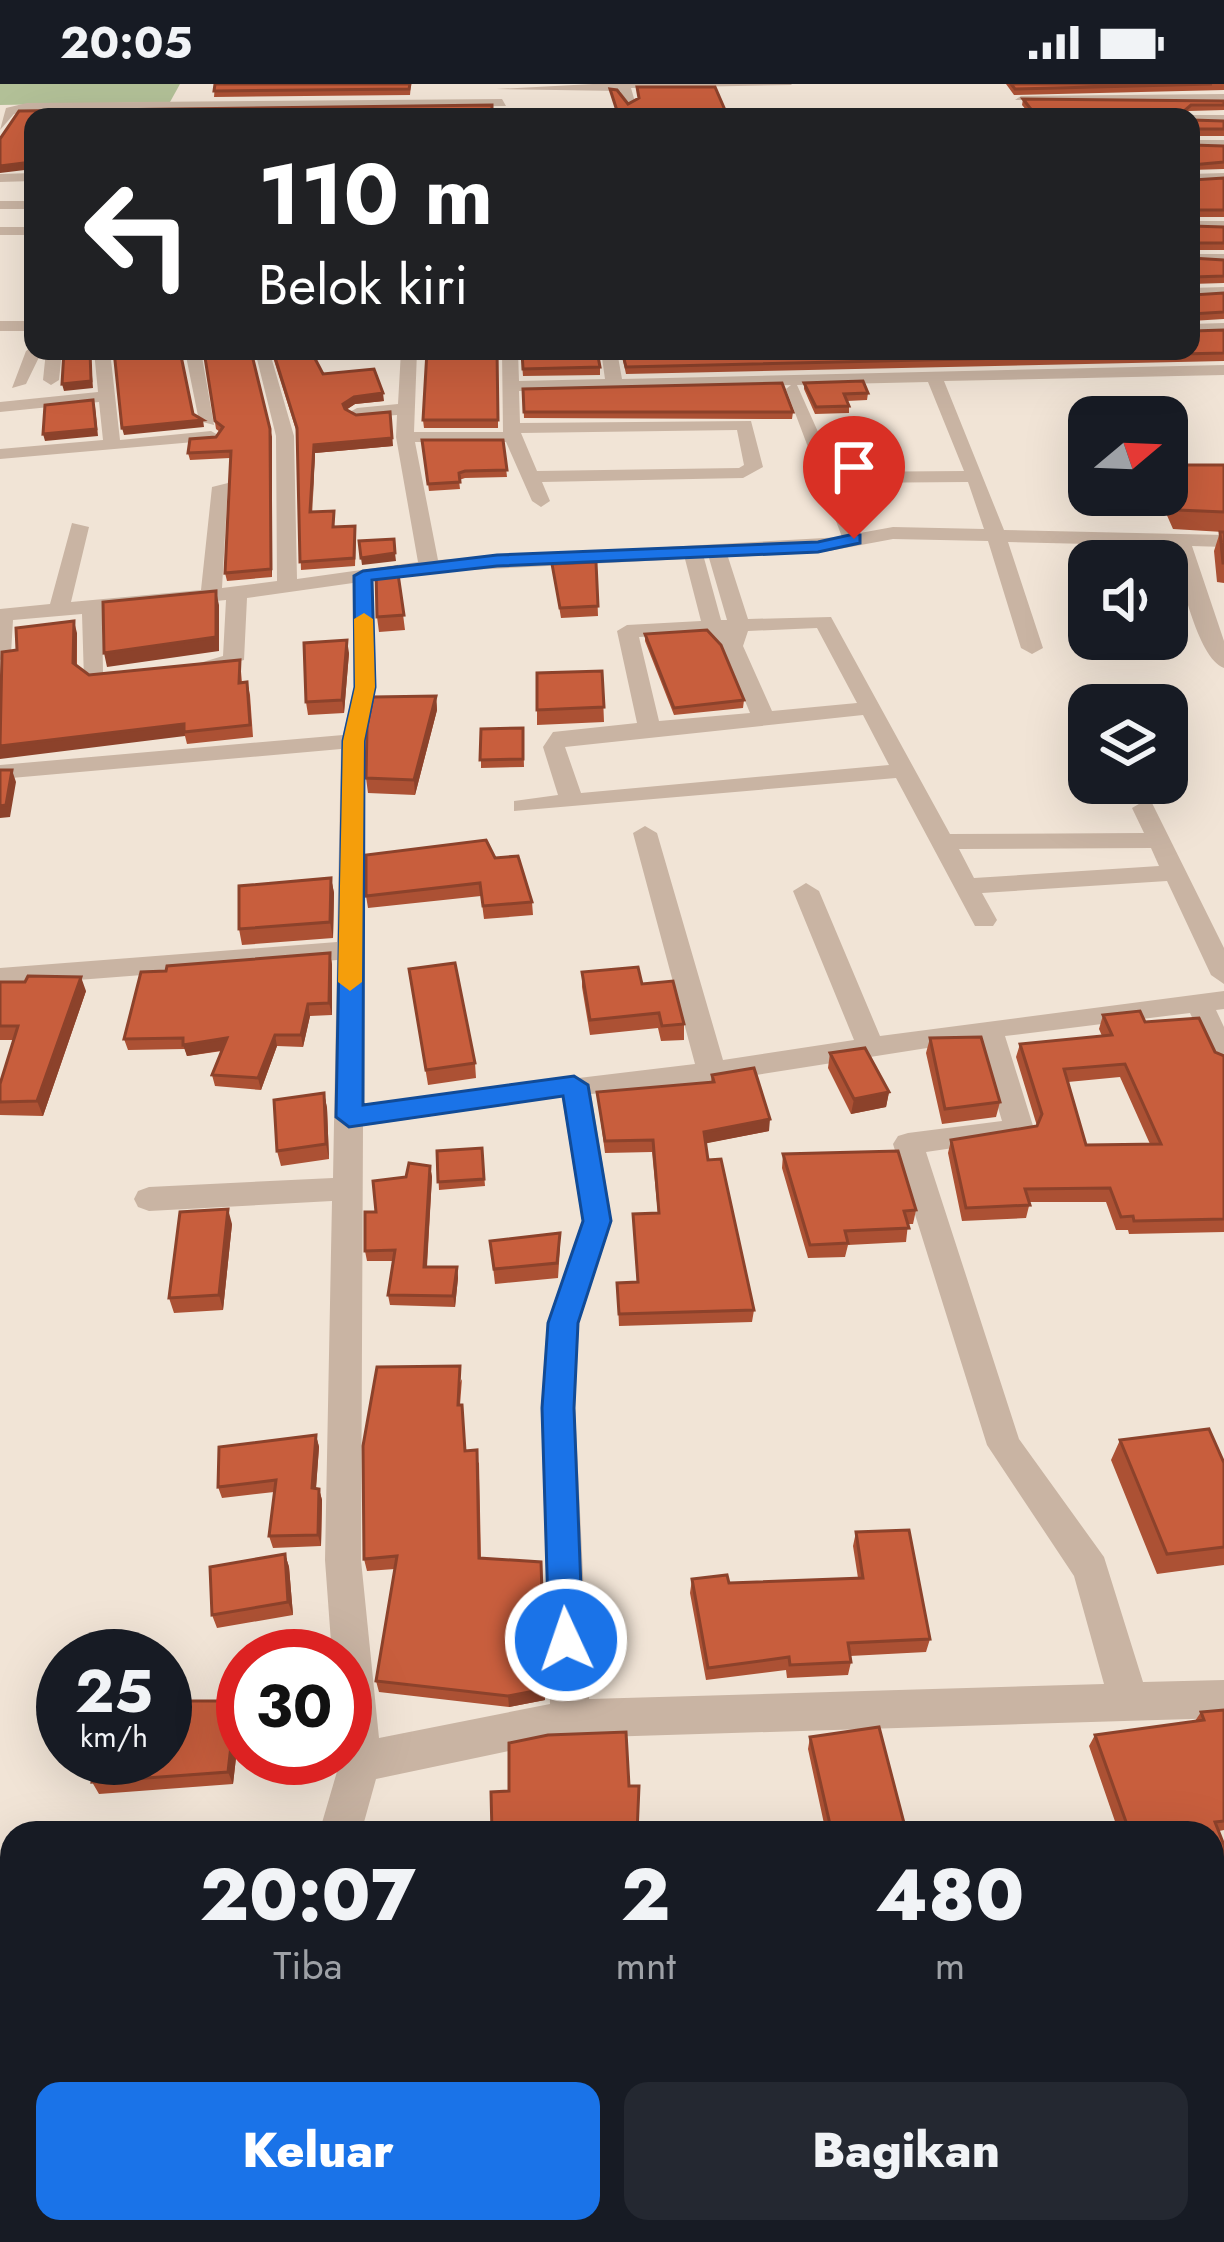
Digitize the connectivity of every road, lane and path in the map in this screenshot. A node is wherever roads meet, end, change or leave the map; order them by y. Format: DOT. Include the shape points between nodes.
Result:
graph roads {
  1 [pos="200,84"];
  2 [pos="273,84"];
  3 [pos="760,84"];
  4 [pos="1009,84"];
  5 [pos="690,85"];
  6 [pos="786,85"];
  7 [pos="624,86"];
  8 [pos="419,88"];
  9 [pos="347,89"];
  10 [pos="502,98"];
  11 [pos="1224,98"];
  12 [pos="1021,100"];
  13 [pos="767,101"];
  14 [pos="629,105"];
  15 [pos="194,106"];
  16 [pos="267,106"];
  17 [pos="697,106"];
  18 [pos="24,108"];
  19 [pos="180,108"];
  20 [pos="202,108"];
  21 [pos="245,108"];
  22 [pos="272,108"];
  23 [pos="437,108"];
  24 [pos="1026,108"];
  25 [pos="0,125"];
  26 [pos="6,231"];
  27 [pos="0,252"];
  28 [pos="27,360"];
  29 [pos="53,360"];
  30 [pos="102,360"];
  31 [pos="195,360"];
  32 [pos="264,360"];
  33 [pos="409,360"];
  34 [pos="511,360"];
  35 [pos="610,360"];
  36 [pos="1123,360"];
  37 [pos="1224,370"];
  38 [pos="1131,372"];
  39 [pos="95,377"];
  40 [pos="934,377"];
  41 [pos="51,380"];
  42 [pos="9,384"];
  43 [pos="614,384"];
  44 [pos="512,386"];
  45 [pos="794,389"];
  46 [pos="104,396"];
  47 [pos="0,406"];
  48 [pos="406,409"];
  49 [pos="357,413"];
  50 [pos="511,432"];
  51 [pos="405,437"];
  52 [pos="109,446"];
  53 [pos="0,454"];
  54 [pos="974,476"];
  55 [pos="531,477"];
  56 [pos="829,478"];
  57 [pos="221,487"];
  58 [pos="541,501"];
  59 [pos="80,527"];
  60 [pos="998,535"];
  61 [pos="854,539"];
  62 [pos="1180,540"];
  63 [pos="1188,540"];
  64 [pos="1224,541"];
  65 [pos="717,554"];
  66 [pos="1188,560"];
  67 [pos="695,563"];
  68 [pos="429,566"];
  69 [pos="363,576"];
  70 [pos="597,577"];
  71 [pos="287,586"];
  72 [pos="237,592"];
  73 [pos="212,595"];
  74 [pos="92,607"];
  75 [pos="59,610"];
  76 [pos="2,615"];
  77 [pos="739,624"];
  78 [pos="712,626"];
  79 [pos="1215,626"];
  80 [pos="734,648"];
  81 [pos="1032,648"];
  82 [pos="0,654"];
  83 [pos="1224,662"];
  84 [pos="871,708"];
  85 [pos="764,718"];
  86 [pos="649,727"];
  87 [pos="353,741"];
  88 [pos="906,770"];
  89 [pos="0,772"];
  90 [pos="572,801"];
  91 [pos="522,806"];
  92 [pos="1144,808"];
  93 [pos="645,833"];
  94 [pos="1157,840"];
  95 [pos="944,842"];
  96 [pos="1175,873"];
  97 [pos="967,886"];
  98 [pos="806,891"];
  99 [pos="984,920"];
  100 [pos="350,950"];
  101 [pos="1224,975"];
  102 [pos="0,977"];
  103 [pos="1212,1001"];
  104 [pos="989,1029"];
  105 [pos="871,1047"];
  106 [pos="1224,1057"];
  107 [pos="712,1072"];
  108 [pos="574,1085"];
  109 [pos="349,1117"];
  110 [pos="351,1189"];
  111 [pos="149,1198"];
  112 [pos="349,1629"];
  113 [pos="1224,1699"];
  114 [pos="1129,1702"];
  115 [pos="570,1719"];
  116 [pos="372,1760"];
  117 [pos="354,1785"];
  118 [pos="344,1821"];
  1 -- 15 [label="street"];
  2 -- 16 [label="street"];
  3 -- 5 [label="street"];
  3 -- 6 [label="street"];
  3 -- 13 [label="street"];
  4 -- 12 [label="street"];
  5 -- 7 [label="street"];
  5 -- 17 [label="street"];
  7 -- 10 [label="street"];
  7 -- 14 [label="street"];
  8 -- 9 [label="street"];
  10 -- 23 [label="street"];
  11 -- 12 [label="street"];
  12 -- 24 [label="street"];
  15 -- 19 [label="street"];
  15 -- 20 [label="street"];
  16 -- 21 [label="street"];
  16 -- 22 [label="street"];
  18 -- 25 [label="street" via="10,110"];
  26 -- 27 [label="street"];
  28 -- 42 [label="street"];
  29 -- 41 [label="street"];
  30 -- 46 [label="street"];
  31 -- 52 [label="street" via="210,428"];
  32 -- 71 [label="street" via="285,436"];
  33 -- 48 [label="street"];
  34 -- 44 [label="street"];
  35 -- 43 [label="street"];
  36 -- 38 [label="street"];
  37 -- 38 [label="street"];
  38 -- 40 [label="street"];
  39 -- 41 [label="street"];
  40 -- 43 [label="street"];
  40 -- 54 [label="street"];
  41 -- 42 [label="street"];
  43 -- 44 [label="street"];
  44 -- 50 [label="street"];
  45 -- 56 [label="street"];
  46 -- 47 [label="street"];
  46 -- 52 [label="street"];
  48 -- 49 [label="street"];
  48 -- 51 [label="street"];
  50 -- 51 [label="street"];
  50 -- 55 [label="street"];
  50 -- 55 [label="street" via="745,424 754,467"];
  51 -- 68 [label="street"];
  52 -- 53 [label="street"];
  54 -- 56 [label="street"];
  54 -- 60 [label="street"];
  55 -- 58 [label="street"];
  56 -- 61 [label="street"];
  57 -- 73 [label="street"];
  59 -- 75 [label="street"];
  60 -- 61 [label="street"];
  60 -- 62 [label="street"];
  60 -- 81 [label="street"];
  61 -- 65 [label="street"];
  63 -- 64 [label="street"];
  65 -- 67 [label="street"];
  65 -- 77 [label="street"];
  66 -- 79 [label="street"];
  67 -- 68 [label="street"];
  67 -- 70 [label="street"];
  67 -- 78 [label="street"];
  68 -- 69 [label="street"];
  69 -- 71 [label="street"];
  69 -- 87 [label="street" via="365,687"];
  71 -- 72 [label="street"];
  72 -- 73 [label="street"];
  72 -- 74 [label="street" via="233,660 103,680 92,675"];
  73 -- 74 [label="street"];
  74 -- 75 [label="street"];
  75 -- 76 [label="street"];
  76 -- 82 [label="street"];
  77 -- 78 [label="street"];
  77 -- 80 [label="street"];
  77 -- 84 [label="street" via="824,621"];
  78 -- 80 [label="street"];
  78 -- 86 [label="street" via="627,631"];
  79 -- 83 [label="street"];
  80 -- 85 [label="street"];
  84 -- 85 [label="street"];
  84 -- 88 [label="street"];
  85 -- 86 [label="street"];
  86 -- 90 [label="street" via="556,741"];
  87 -- 89 [label="street"];
  87 -- 100 [label="street"];
  88 -- 90 [label="street"];
  88 -- 95 [label="street"];
  90 -- 91 [label="street"];
  92 -- 94 [label="street"];
  93 -- 107 [label="street"];
  94 -- 95 [label="street"];
  94 -- 96 [label="street"];
  95 -- 97 [label="street"];
  96 -- 97 [label="street"];
  96 -- 101 [label="street"];
  97 -- 99 [label="street"];
  98 -- 105 [label="street"];
  100 -- 102 [label="street"];
  100 -- 109 [label="street"];
  103 -- 104 [label="street"];
  103 -- 106 [label="street"];
  104 -- 105 [label="street"];
  104 -- 114 [label="street" via="1018,1129 908,1144 997,1426 1027,1484 1091,1569"];
  105 -- 107 [label="street"];
  107 -- 108 [label="street"];
  108 -- 109 [label="street"];
  108 -- 115 [label="street" via="597,1221 563,1323 558,1408"];
  109 -- 110 [label="street"];
  110 -- 111 [label="street"];
  110 -- 112 [label="street" via="343,1343"];
  113 -- 114 [label="street"];
  114 -- 115 [label="street"];
  115 -- 116 [label="street"];
  117 -- 118 [label="street"];
}
